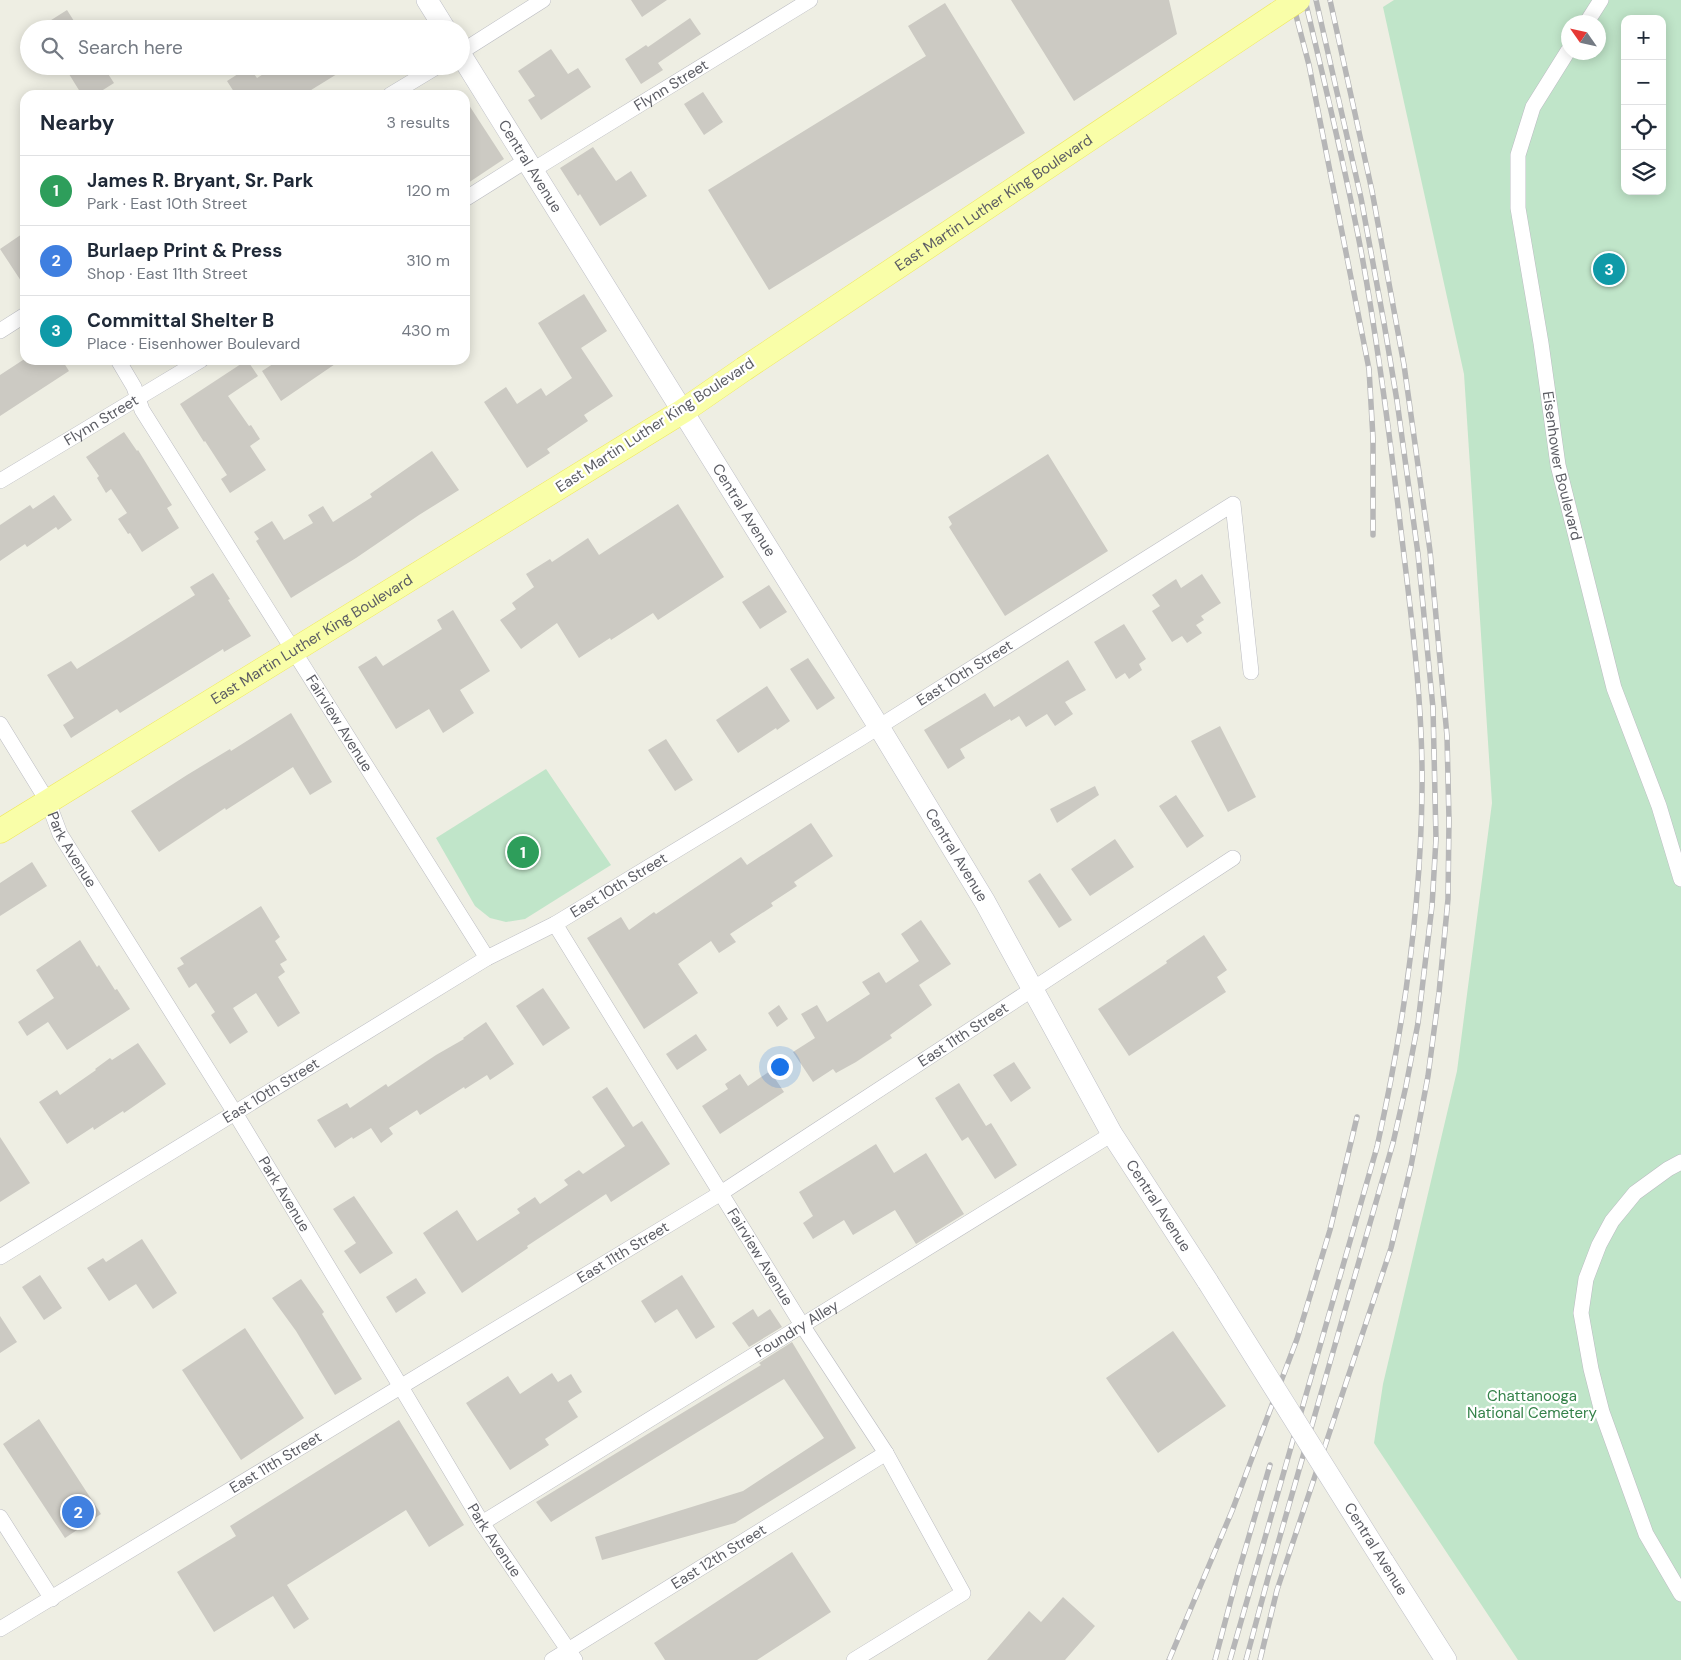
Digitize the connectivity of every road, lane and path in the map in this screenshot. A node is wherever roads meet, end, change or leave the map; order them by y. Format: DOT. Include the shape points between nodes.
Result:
graph roads {
  1 [pos="427,0"];
  2 [pos="543,0"];
  3 [pos="810,0"];
  4 [pos="1298,0"];
  5 [pos="1601,0"];
  6 [pos="1591,15"];
  7 [pos="439,20"];
  8 [pos="470,47"];
  9 [pos="1562,60"];
  10 [pos="470,68"];
  11 [pos="423,75"];
  12 [pos="398,90"];
  13 [pos="530,165"];
  14 [pos="470,196"];
  15 [pos="20,318"];
  16 [pos="0,330"];
  17 [pos="121,365"];
  18 [pos="193,365"];
  19 [pos="138,398"];
  20 [pos="683,411"];
  21 [pos="0,481"];
  22 [pos="295,651"];
  23 [pos="1252,672"];
  24 [pos="0,724"];
  25 [pos="879,726"];
  26 [pos="48,802"];
  27 [pos="0,831"];
  28 [pos="1233,858"];
  29 [pos="1681,879"];
  30 [pos="555,924"];
  31 [pos="487,958"];
  32 [pos="1032,990"];
  33 [pos="234,1113"];
  34 [pos="1112,1134"];
  35 [pos="1681,1162"];
  36 [pos="721,1194"];
  37 [pos="0,1257"];
  38 [pos="802,1326"];
  39 [pos="401,1386"];
  40 [pos="886,1454"];
  41 [pos="0,1517"];
  42 [pos="482,1523"];
  43 [pos="1681,1594"];
  44 [pos="52,1599"];
  45 [pos="0,1629"];
  46 [pos="572,1655"];
  47 [pos="552,1660"];
  48 [pos="854,1660"];
  49 [pos="1446,1660"];
  1 -- 7 [label="main road"];
  2 -- 8 [label="street"];
  3 -- 13 [label="street, Flynn Street"];
  4 -- 20 [label="main road, East Martin Luther King Boulevard, bridge"];
  5 -- 6 [label="street"];
  9 -- 29 [label="street, Eisenhower Boulevard" via="1533,107 1518,155 1518,208 1558,465 1614,688 1659,806"];
  10 -- 13 [label="main road, Central Avenue"];
  11 -- 12 [label="street"];
  13 -- 14 [label="street, Flynn Street"];
  13 -- 20 [label="main road, Central Avenue"];
  15 -- 16 [label="street"];
  17 -- 19 [label="street, Fairview Avenue"];
  18 -- 19 [label="street, Flynn Street"];
  19 -- 21 [label="street, Flynn Street"];
  19 -- 22 [label="street, Fairview Avenue" via="142,410"];
  20 -- 22 [label="main road, East Martin Luther King Boulevard"];
  20 -- 25 [label="main road, Central Avenue"];
  22 -- 26 [label="main road, East Martin Luther King Boulevard"];
  22 -- 31 [label="street, Fairview Avenue"];
  23 -- 25 [label="street, East 10th Street" via="1233,504"];
  24 -- 26 [label="street, Park Avenue"];
  25 -- 30 [label="street, East 10th Street"];
  25 -- 32 [label="main road, Central Avenue" via="985,902"];
  26 -- 27 [label="main road, East Martin Luther King Boulevard"];
  26 -- 33 [label="street, Park Avenue" via="60,834"];
  28 -- 32 [label="street, East 11th Street"];
  30 -- 31 [label="street, East 10th Street"];
  30 -- 36 [label="street, Fairview Avenue"];
  31 -- 33 [label="street, East 10th Street"];
  32 -- 34 [label="main road, Central Avenue"];
  32 -- 36 [label="street, East 11th Street"];
  33 -- 37 [label="street, East 10th Street"];
  33 -- 39 [label="street, Park Avenue"];
  34 -- 38 [label="street, Foundry Alley"];
  34 -- 49 [label="main road, Central Avenue, bridge"];
  35 -- 43 [label="street" via="1636,1192 1612,1221 1586,1279 1582,1313 1602,1412 1646,1534"];
  36 -- 38 [label="street, Fairview Avenue"];
  36 -- 39 [label="street, East 11th Street"];
  38 -- 40 [label="street, Fairview Avenue"];
  38 -- 42 [label="street, Foundry Alley"];
  39 -- 42 [label="street, Park Avenue"];
  39 -- 44 [label="street, East 11th Street"];
  40 -- 46 [label="street, East 12th Street"];
  40 -- 48 [label="street, Fairview Avenue" via="963,1593"];
  41 -- 44 [label="street"];
  42 -- 46 [label="street, Park Avenue"];
  44 -- 45 [label="street, East 11th Street"];
  46 -- 47 [label="street, East 12th Street"];
}
